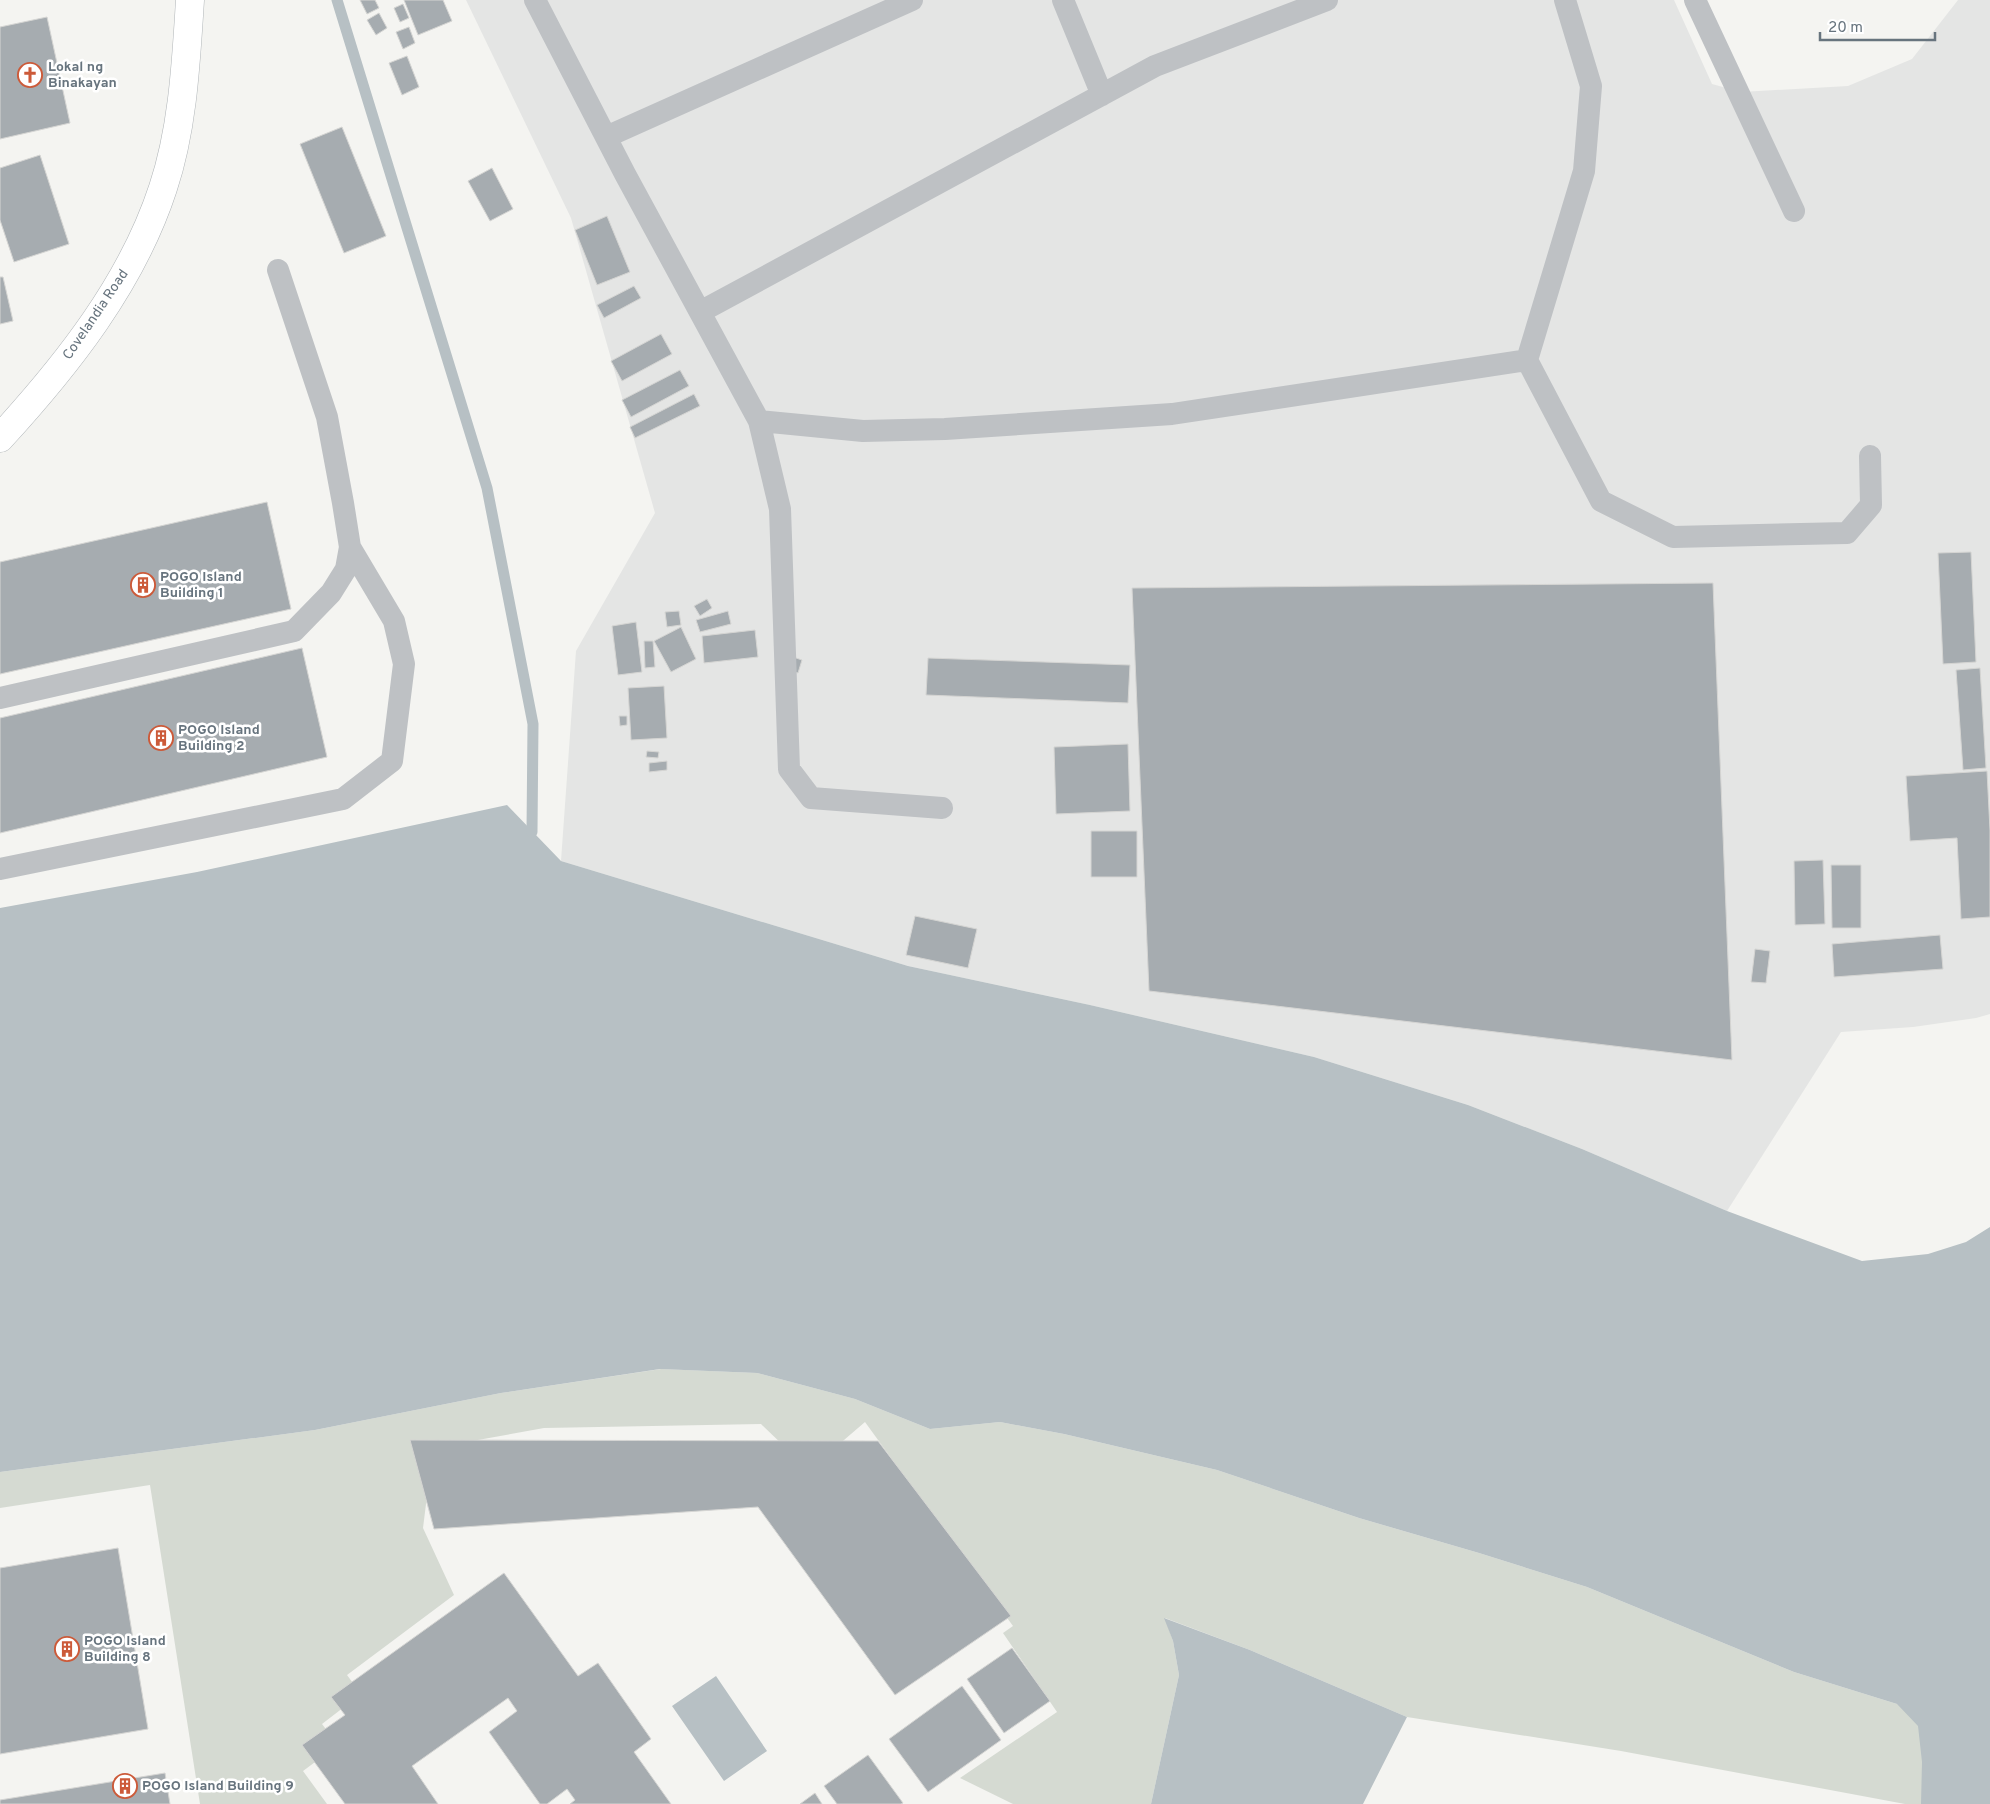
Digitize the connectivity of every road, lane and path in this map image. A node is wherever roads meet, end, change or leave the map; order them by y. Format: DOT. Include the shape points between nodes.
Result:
graph roads {
  1 [pos="190,0"];
  2 [pos="535,0"];
  3 [pos="912,0"];
  4 [pos="1063,0"];
  5 [pos="1327,0"];
  6 [pos="1565,0"];
  7 [pos="1695,0"];
  8 [pos="1102,95"];
  9 [pos="606,137"];
  10 [pos="1794,211"];
  11 [pos="278,270"];
  12 [pos="700,312"];
  13 [pos="1527,360"];
  14 [pos="759,421"];
  15 [pos="0,438"];
  16 [pos="1870,456"];
  17 [pos="350,547"];
  18 [pos="0,698"];
  19 [pos="942,808"];
  20 [pos="0,869"];
  1 -- 15 [label="main road, Covelandia Road" via="173,147 151,222 101,313"];
  2 -- 9 [label="lane"];
  3 -- 9 [label="lane"];
  4 -- 8 [label="lane"];
  5 -- 8 [label="lane" via="1155,66"];
  6 -- 13 [label="lane" via="1591,86 1584,170"];
  7 -- 10 [label="lane"];
  8 -- 12 [label="lane"];
  9 -- 12 [label="lane"];
  11 -- 17 [label="lane" via="326,416"];
  12 -- 14 [label="lane"];
  13 -- 14 [label="lane" via="1172,414 945,429 863,431"];
  13 -- 16 [label="lane" via="1601,502 1673,537 1847,533 1871,505"];
  14 -- 19 [label="lane" via="780,509 789,769 811,798"];
  17 -- 18 [label="lane" via="346,569 331,593 294,631"];
  17 -- 20 [label="lane" via="394,620 404,664 392,761 342,798"];
}
